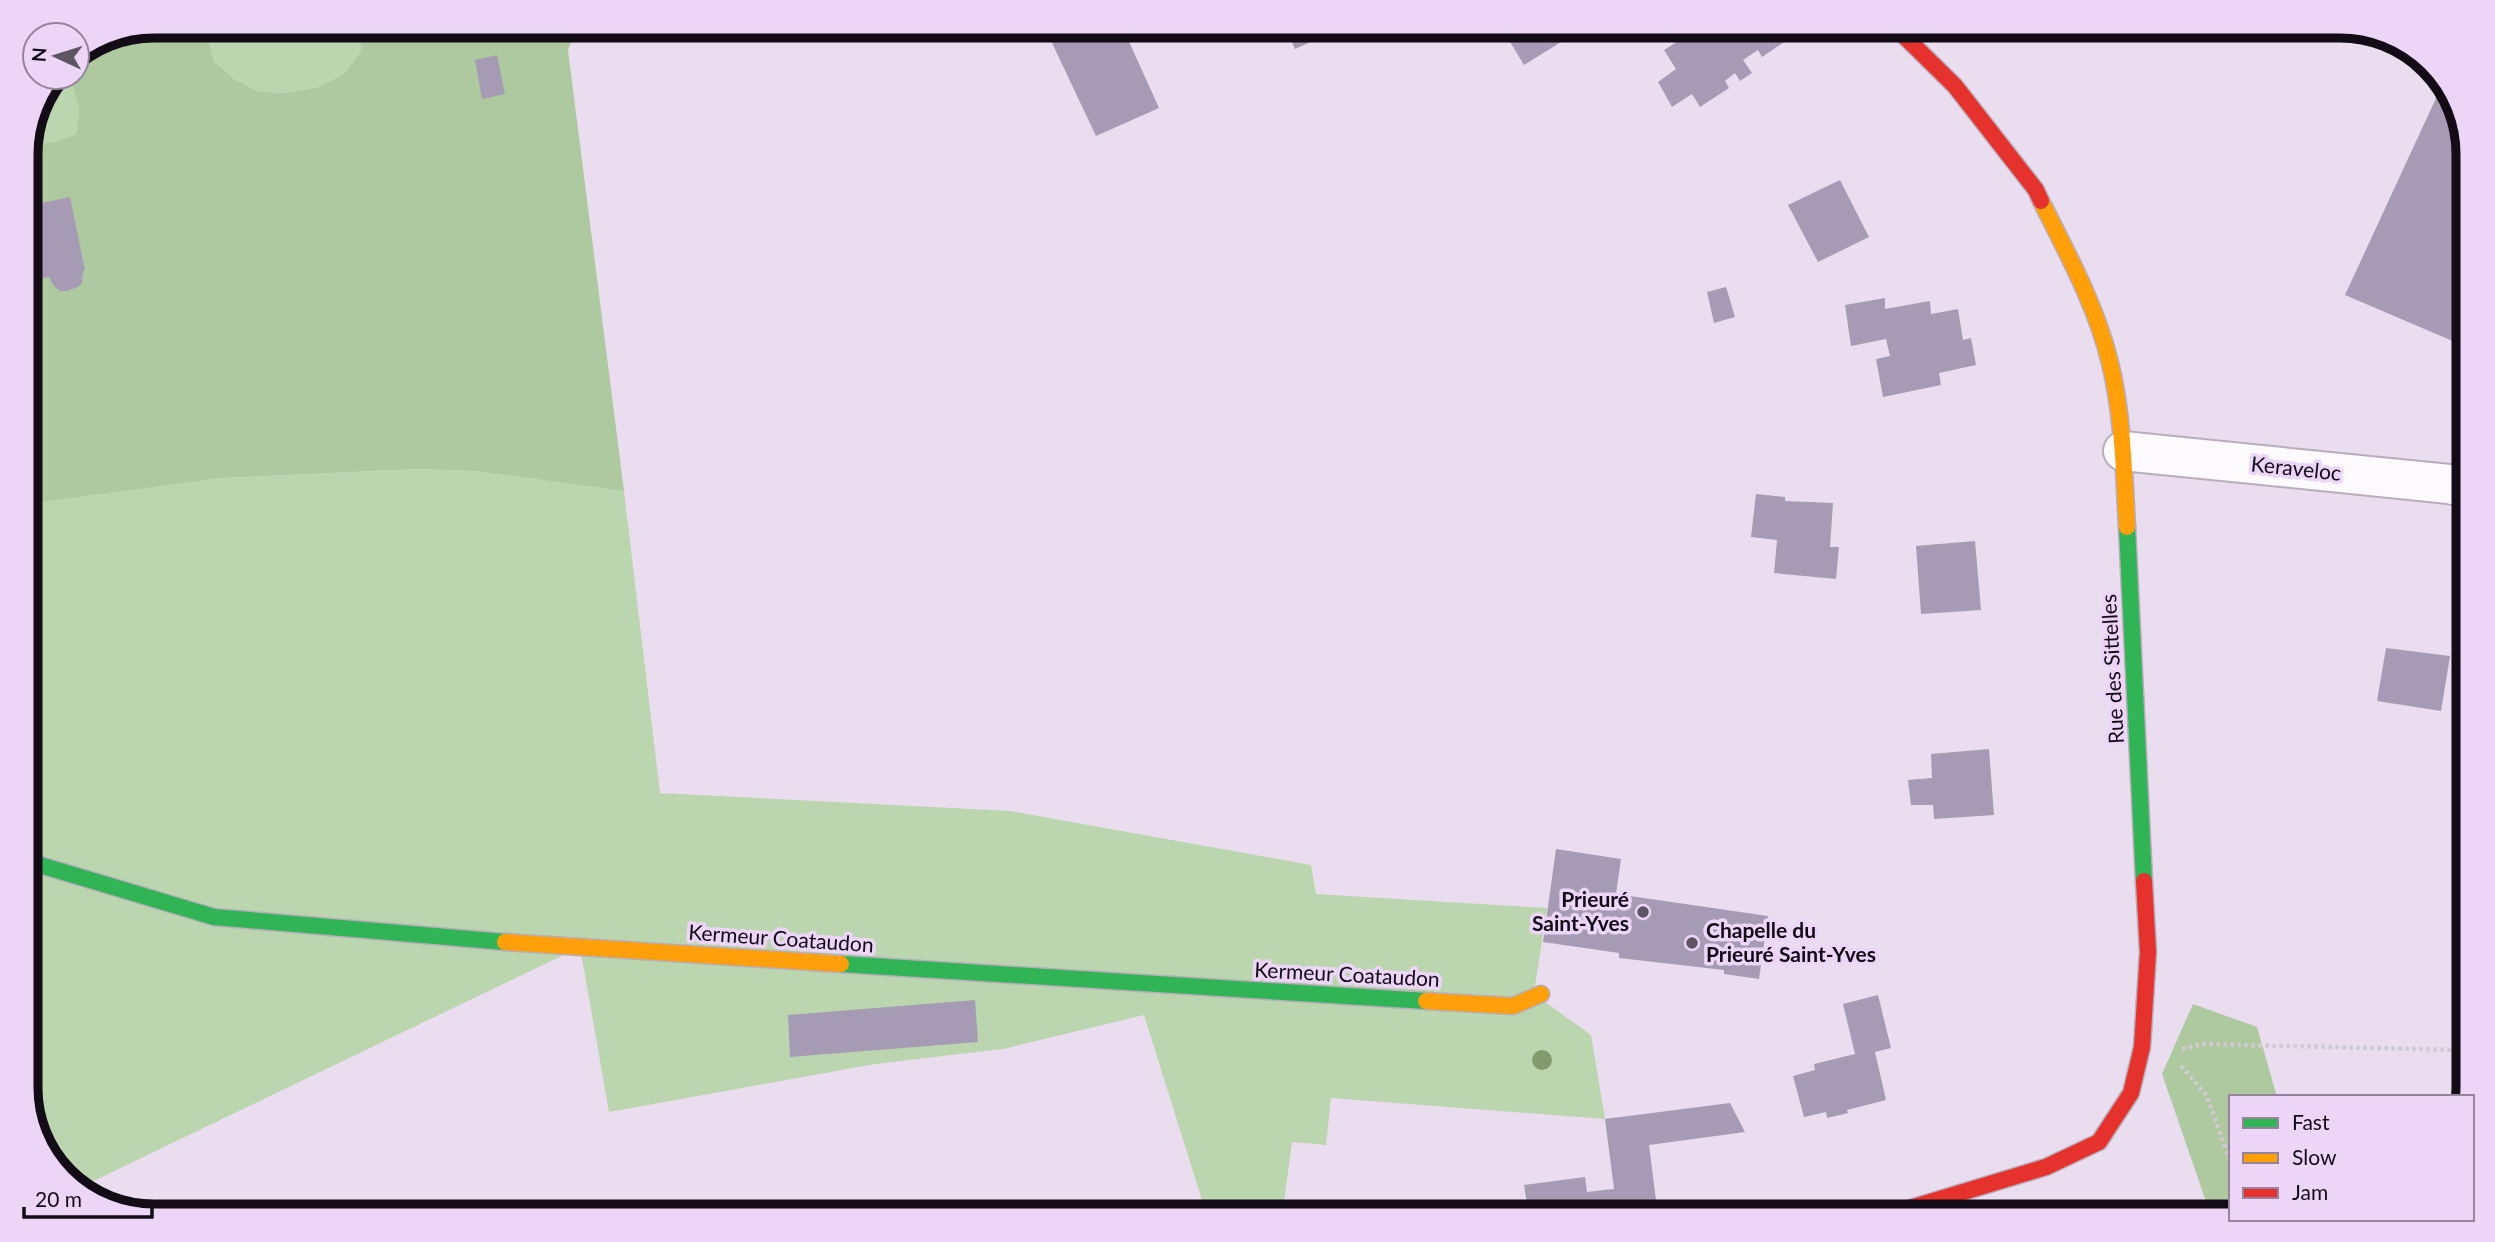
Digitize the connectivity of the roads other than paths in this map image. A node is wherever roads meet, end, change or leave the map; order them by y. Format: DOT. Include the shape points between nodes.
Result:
graph roads {
  1 [pos="1906,38"];
  2 [pos="2123,451"];
  3 [pos="2456,486"];
  4 [pos="39,864"];
  5 [pos="1541,993"];
  6 [pos="1924,1204"];
  1 -- 2 [label="street, Rue des Sittelles" via="1955,86 2036,190 2085,289 2110,363"];
  2 -- 3 [label="street, Keraveloc"];
  2 -- 6 [label="street, Rue des Sittelles" via="2148,953 2142,1047 2131,1093 2099,1142 2046,1167"];
  4 -- 5 [label="street, Kermeur Coataudon" via="214,917 451,939 1513,1006"];
}
